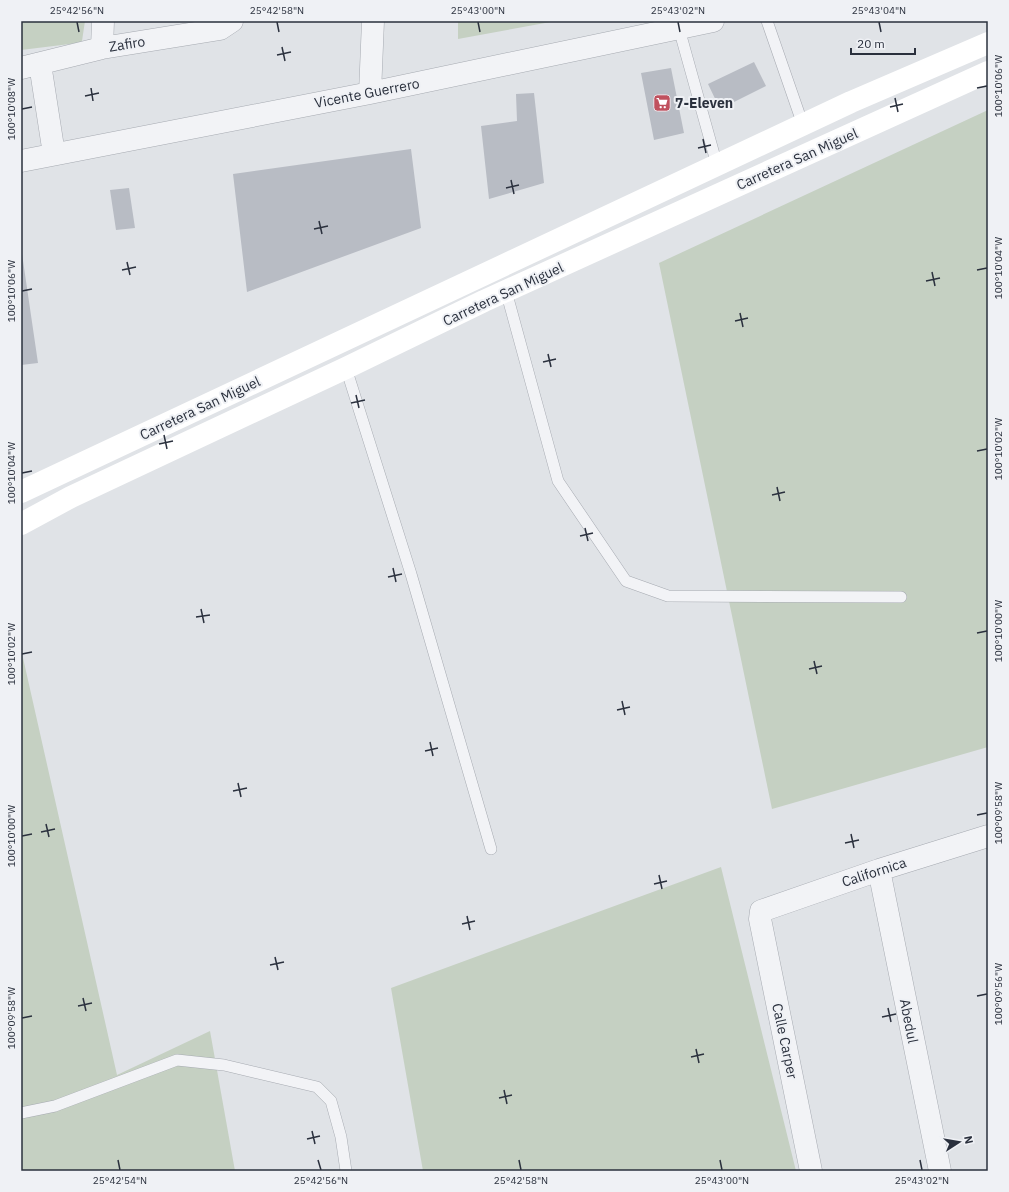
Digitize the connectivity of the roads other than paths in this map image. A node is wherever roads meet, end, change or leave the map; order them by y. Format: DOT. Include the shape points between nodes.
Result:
graph roads {
  1 [pos="103,21"];
  2 [pos="232,21"];
  3 [pos="373,21"];
  4 [pos="713,21"];
  5 [pos="767,21"];
  6 [pos="678,25"];
  7 [pos="988,43"];
  8 [pos="102,48"];
  9 [pos="31,66"];
  10 [pos="988,72"];
  11 [pos="370,93"];
  12 [pos="803,124"];
  13 [pos="54,154"];
  14 [pos="21,157"];
  15 [pos="717,165"];
  16 [pos="506,291"];
  17 [pos="346,368"];
  18 [pos="21,492"];
  19 [pos="21,524"];
  20 [pos="902,597"];
  21 [pos="988,836"];
  22 [pos="491,849"];
  23 [pos="879,870"];
  24 [pos="761,911"];
  25 [pos="21,1113"];
  26 [pos="346,1171"];
  27 [pos="811,1171"];
  28 [pos="940,1171"];
  1 -- 8 [label="street"];
  2 -- 8 [label="street, Zafiro" via="220,29"];
  3 -- 11 [label="street"];
  4 -- 6 [label="street, Vicente Guerrero"];
  5 -- 12 [label="lane"];
  6 -- 11 [label="street, Vicente Guerrero"];
  6 -- 15 [label="lane"];
  7 -- 12 [label="main road, Carretera San Miguel"];
  8 -- 9 [label="street, Zafiro"];
  9 -- 13 [label="street"];
  10 -- 16 [label="main road, Carretera San Miguel"];
  11 -- 13 [label="street, Vicente Guerrero"];
  12 -- 15 [label="main road, Carretera San Miguel"];
  13 -- 14 [label="street, Vicente Guerrero"];
  15 -- 18 [label="main road, Carretera San Miguel"];
  16 -- 17 [label="main road, Carretera San Miguel"];
  16 -- 20 [label="lane" via="558,481 626,581 668,596"];
  17 -- 19 [label="main road, Carretera San Miguel" via="72,497"];
  17 -- 22 [label="lane" via="411,574"];
  21 -- 23 [label="street, Californica"];
  23 -- 24 [label="street, Californica"];
  23 -- 28 [label="street, Abedul"];
  24 -- 27 [label="street, Calle Carper" via="760,919"];
  25 -- 26 [label="lane" via="55,1106 177,1060 224,1065 318,1087 331,1101 341,1137"];
}
